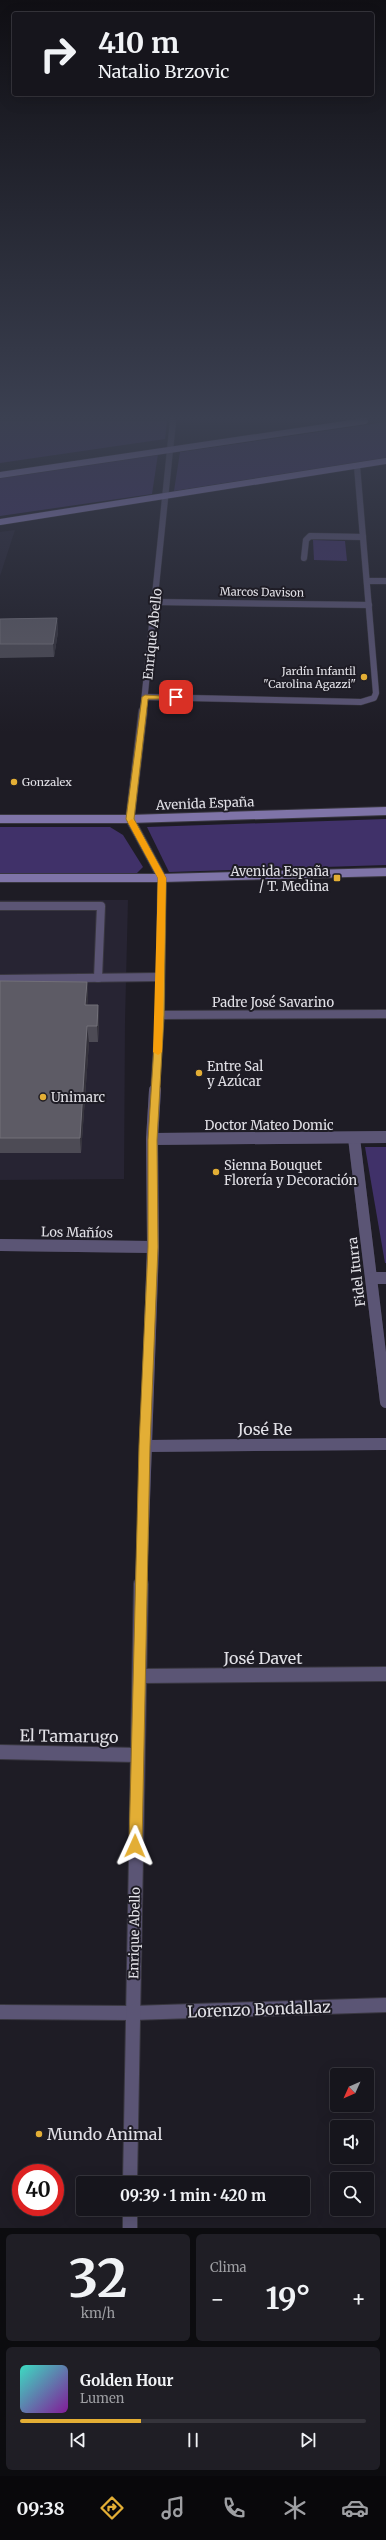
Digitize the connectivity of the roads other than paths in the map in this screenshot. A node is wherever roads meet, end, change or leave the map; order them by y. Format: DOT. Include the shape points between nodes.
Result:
graph roads {
  1 [pos="163,525"];
  2 [pos="362,525"];
  3 [pos="363,536"];
  4 [pos="304,558"];
  5 [pos="367,581"];
  6 [pos="386,582"];
  7 [pos="156,602"];
  8 [pos="369,605"];
  9 [pos="145,697"];
  10 [pos="386,811"];
  11 [pos="0,819"];
  12 [pos="130,819"];
  13 [pos="386,872"];
  14 [pos="0,878"];
  15 [pos="162,878"];
  16 [pos="0,906"];
  17 [pos="160,977"];
  18 [pos="98,978"];
  19 [pos="0,979"];
  20 [pos="386,1014"];
  21 [pos="160,1015"];
  22 [pos="386,1137"];
  23 [pos="354,1138"];
  24 [pos="152,1140"];
  25 [pos="0,1245"];
  26 [pos="153,1247"];
  27 [pos="372,1278"];
  28 [pos="386,1278"];
  29 [pos="386,1402"];
  30 [pos="386,1444"];
  31 [pos="145,1446"];
  32 [pos="386,1674"];
  33 [pos="140,1676"];
  34 [pos="0,1752"];
  35 [pos="137,1755"];
  36 [pos="386,2005"];
  37 [pos="0,2012"];
  38 [pos="132,2012"];
  39 [pos="130,2176"];
  40 [pos="130,2216"];
  41 [pos="130,2228"];
  1 -- 7 [label="street, Enrique Abello"];
  2 -- 3 [label="street"];
  3 -- 4 [label="street" via="310,536 306,540"];
  3 -- 5 [label="street"];
  5 -- 6 [label="street"];
  5 -- 8 [label="street"];
  7 -- 8 [label="street, Marcos Davison"];
  7 -- 9 [label="street, Enrique Abello"];
  8 -- 9 [label="street" via="376,694 372,700 361,702"];
  9 -- 12 [label="street, Enrique Abello"];
  10 -- 12 [label="main road, Avenida España"];
  11 -- 12 [label="main road, Avenida España"];
  12 -- 15 [label="street, Enrique Abello"];
  13 -- 15 [label="main road"];
  14 -- 15 [label="main road"];
  15 -- 17 [label="street, Enrique Abello"];
  16 -- 18 [label="street" via="101,906"];
  17 -- 18 [label="street"];
  17 -- 21 [label="street, Enrique Abello"];
  18 -- 19 [label="street"];
  20 -- 21 [label="street, Padre José Savarino"];
  21 -- 24 [label="street, Enrique Abello"];
  22 -- 23 [label="street, Doctor Mateo Domic"];
  23 -- 24 [label="street, Doctor Mateo Domic"];
  23 -- 27 [label="street, Fidel Iturra"];
  24 -- 26 [label="street, Enrique Abello"];
  25 -- 26 [label="street, Los Mañíos"];
  26 -- 31 [label="street, Enrique Abello"];
  27 -- 28 [label="street"];
  27 -- 29 [label="street, Fidel Iturra"];
  30 -- 31 [label="street, José Re"];
  31 -- 33 [label="street, Enrique Abello"];
  32 -- 33 [label="street, José Davet"];
  33 -- 35 [label="street, Enrique Abello"];
  34 -- 35 [label="street, El Tamarugo"];
  35 -- 38 [label="street, Enrique Abello"];
  36 -- 38 [label="street, Lorenzo Bondallaz"];
  37 -- 38 [label="street, Lorenzo Bondallaz"];
  38 -- 39 [label="street, Enrique Abello"];
  40 -- 41 [label="street"];
}
